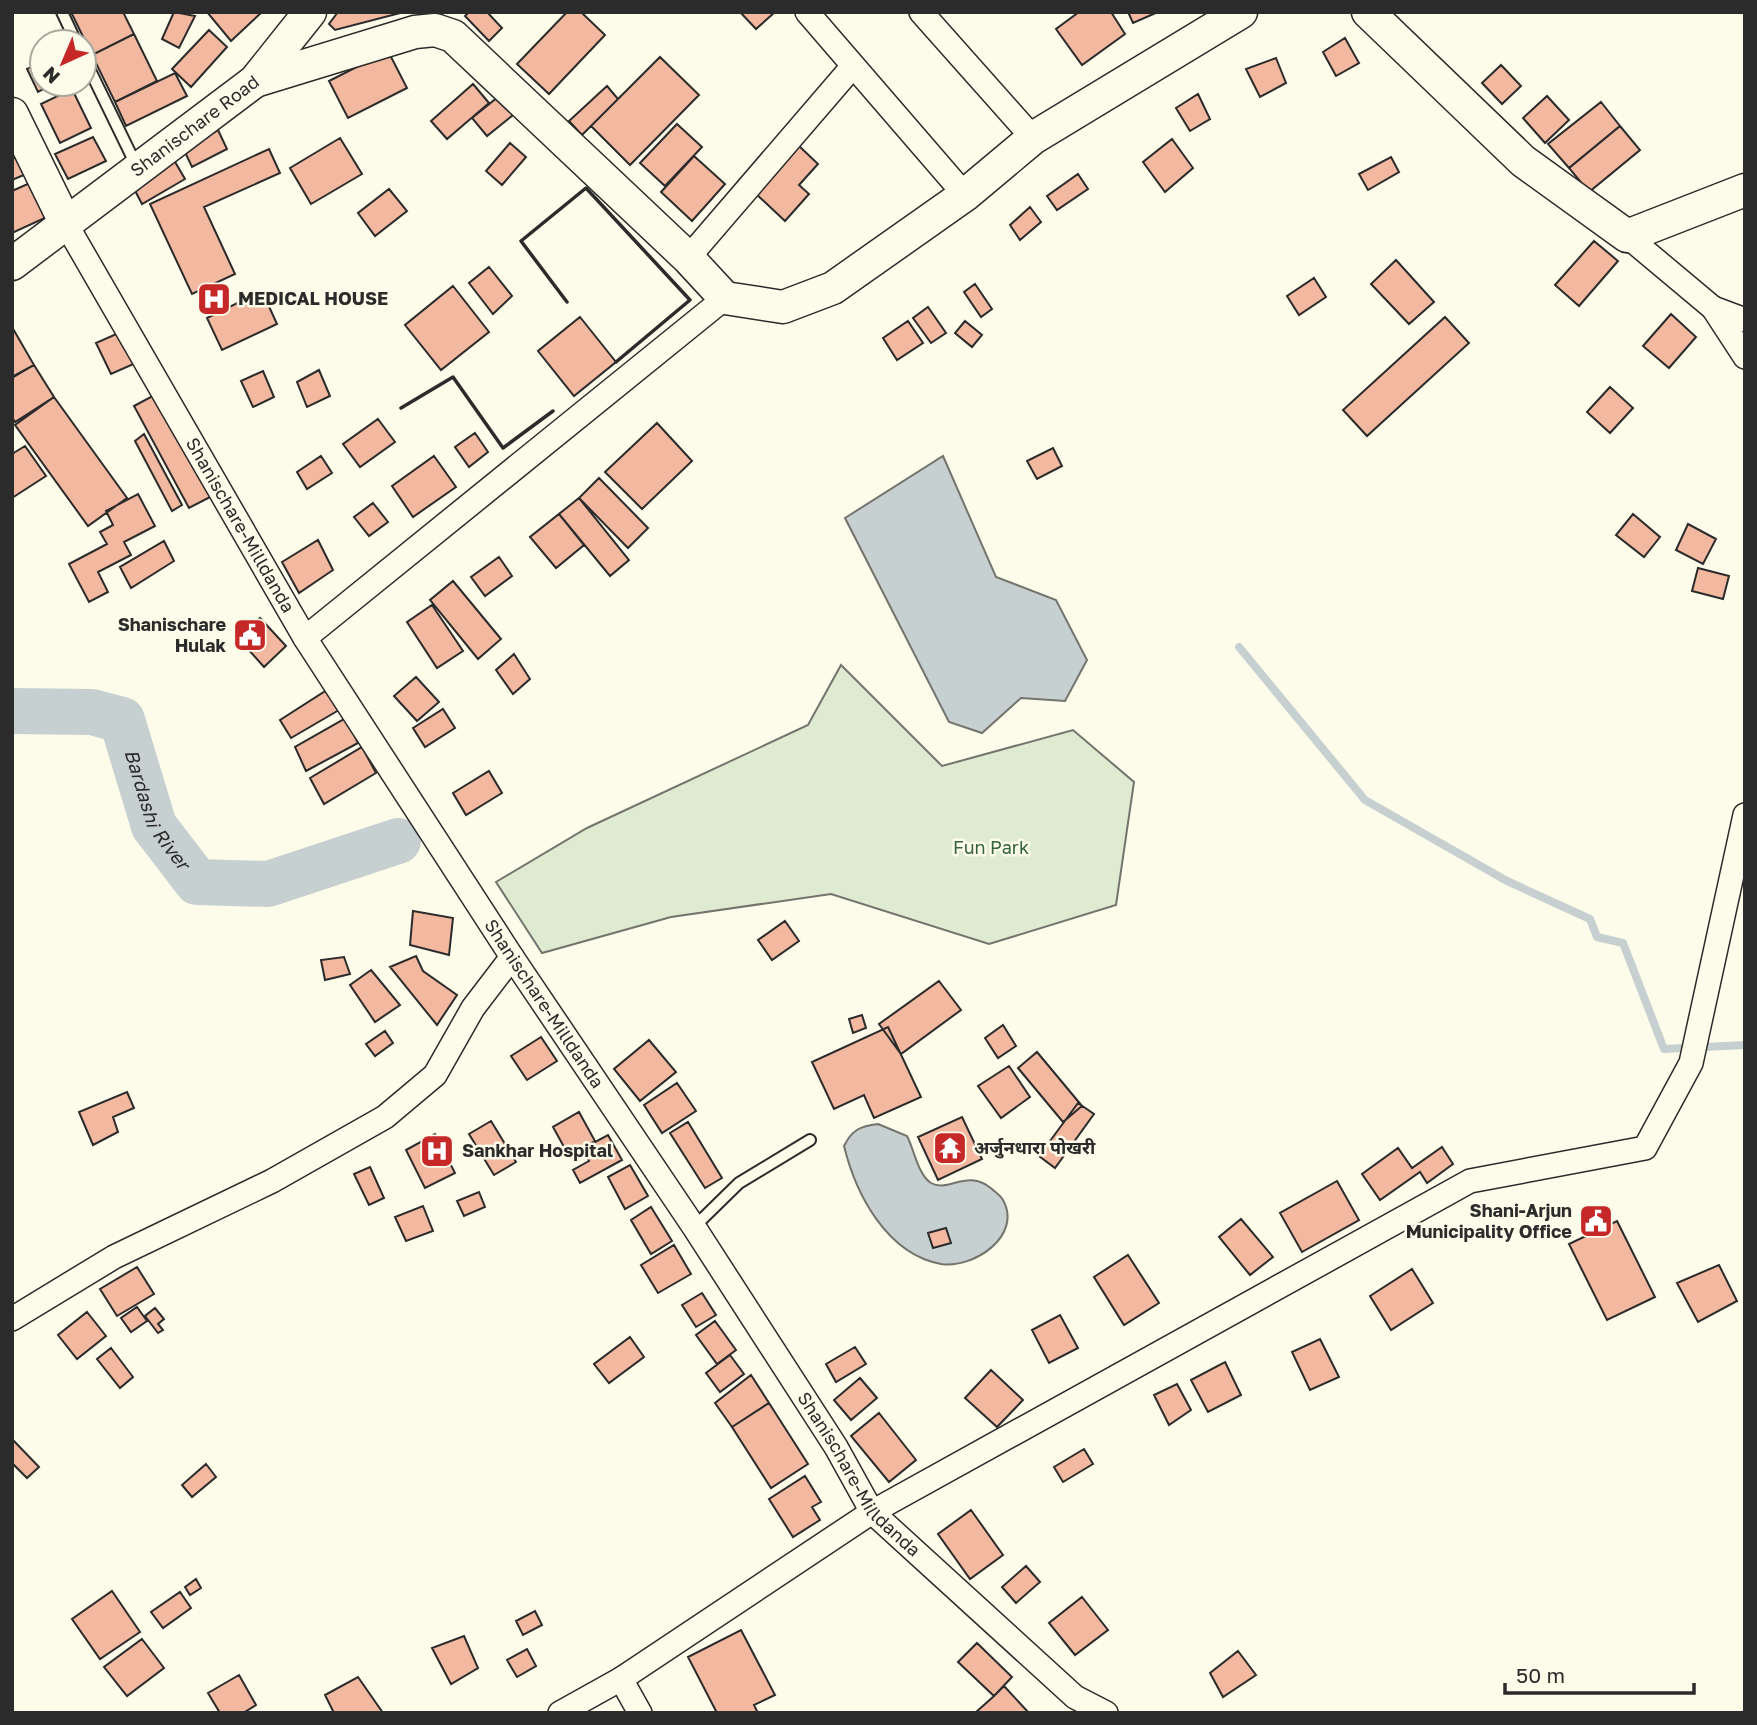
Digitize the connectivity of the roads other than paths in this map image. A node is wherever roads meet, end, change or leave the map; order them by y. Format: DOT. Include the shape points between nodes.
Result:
graph roads {
  1 [pos="62,12"];
  2 [pos="310,12"];
  3 [pos="807,12"];
  4 [pos="921,12"];
  5 [pos="1241,12"];
  6 [pos="1368,12"];
  7 [pos="69,28"];
  8 [pos="853,66"];
  9 [pos="256,80"];
  10 [pos="98,87"];
  11 [pos="12,114"];
  12 [pos="1034,138"];
  13 [pos="138,170"];
  14 [pos="1745,190"];
  15 [pos="965,195"];
  16 [pos="66,224"];
  17 [pos="1627,236"];
  18 [pos="688,258"];
  19 [pos="12,264"];
  20 [pos="724,298"];
  21 [pos="1713,308"];
  22 [pos="1745,320"];
  23 [pos="1745,357"];
  24 [pos="305,638"];
  25 [pos="1745,815"];
  26 [pos="512,957"];
  27 [pos="810,1140"];
  28 [pos="694,1227"];
  29 [pos="12,1320"];
  30 [pos="872,1512"];
  31 [pos="621,1679"];
  32 [pos="560,1713"];
  33 [pos="640,1713"];
  34 [pos="1106,1713"];
  1 -- 7 [label="lane"];
  2 -- 9 [label="street, Shanischare Road"];
  3 -- 8 [label="street"];
  4 -- 12 [label="street"];
  5 -- 12 [label="street"];
  6 -- 17 [label="street" via="1523,161"];
  8 -- 15 [label="street"];
  8 -- 18 [label="street"];
  9 -- 13 [label="street, Shanischare Road"];
  9 -- 18 [label="street" via="415,32 435,30 453,36"];
  10 -- 13 [label="lane"];
  11 -- 16 [label="street"];
  12 -- 15 [label="street"];
  13 -- 16 [label="street, Shanischare Road"];
  14 -- 17 [label="street"];
  15 -- 20 [label="street" via="833,288 783,307"];
  16 -- 19 [label="street, Shanischare Road"];
  16 -- 24 [label="street, Shanischare-Milldanda"];
  17 -- 21 [label="street"];
  18 -- 20 [label="street"];
  20 -- 24 [label="street"];
  21 -- 22 [label="street"];
  21 -- 23 [label="street"];
  24 -- 26 [label="street, Shanischare-Milldanda"];
  25 -- 30 [label="street" via="1691,1063 1645,1148 1470,1181"];
  26 -- 28 [label="street, Shanischare-Milldanda"];
  26 -- 29 [label="street" via="473,1008 435,1075 385,1117 272,1181 114,1256"];
  27 -- 28 [label="lane" via="739,1183"];
  28 -- 30 [label="street, Shanischare-Milldanda" via="836,1447"];
  30 -- 31 [label="street"];
  30 -- 34 [label="street, Shanischare-Milldanda" via="1076,1697"];
  31 -- 32 [label="street"];
  31 -- 33 [label="street"];
}
